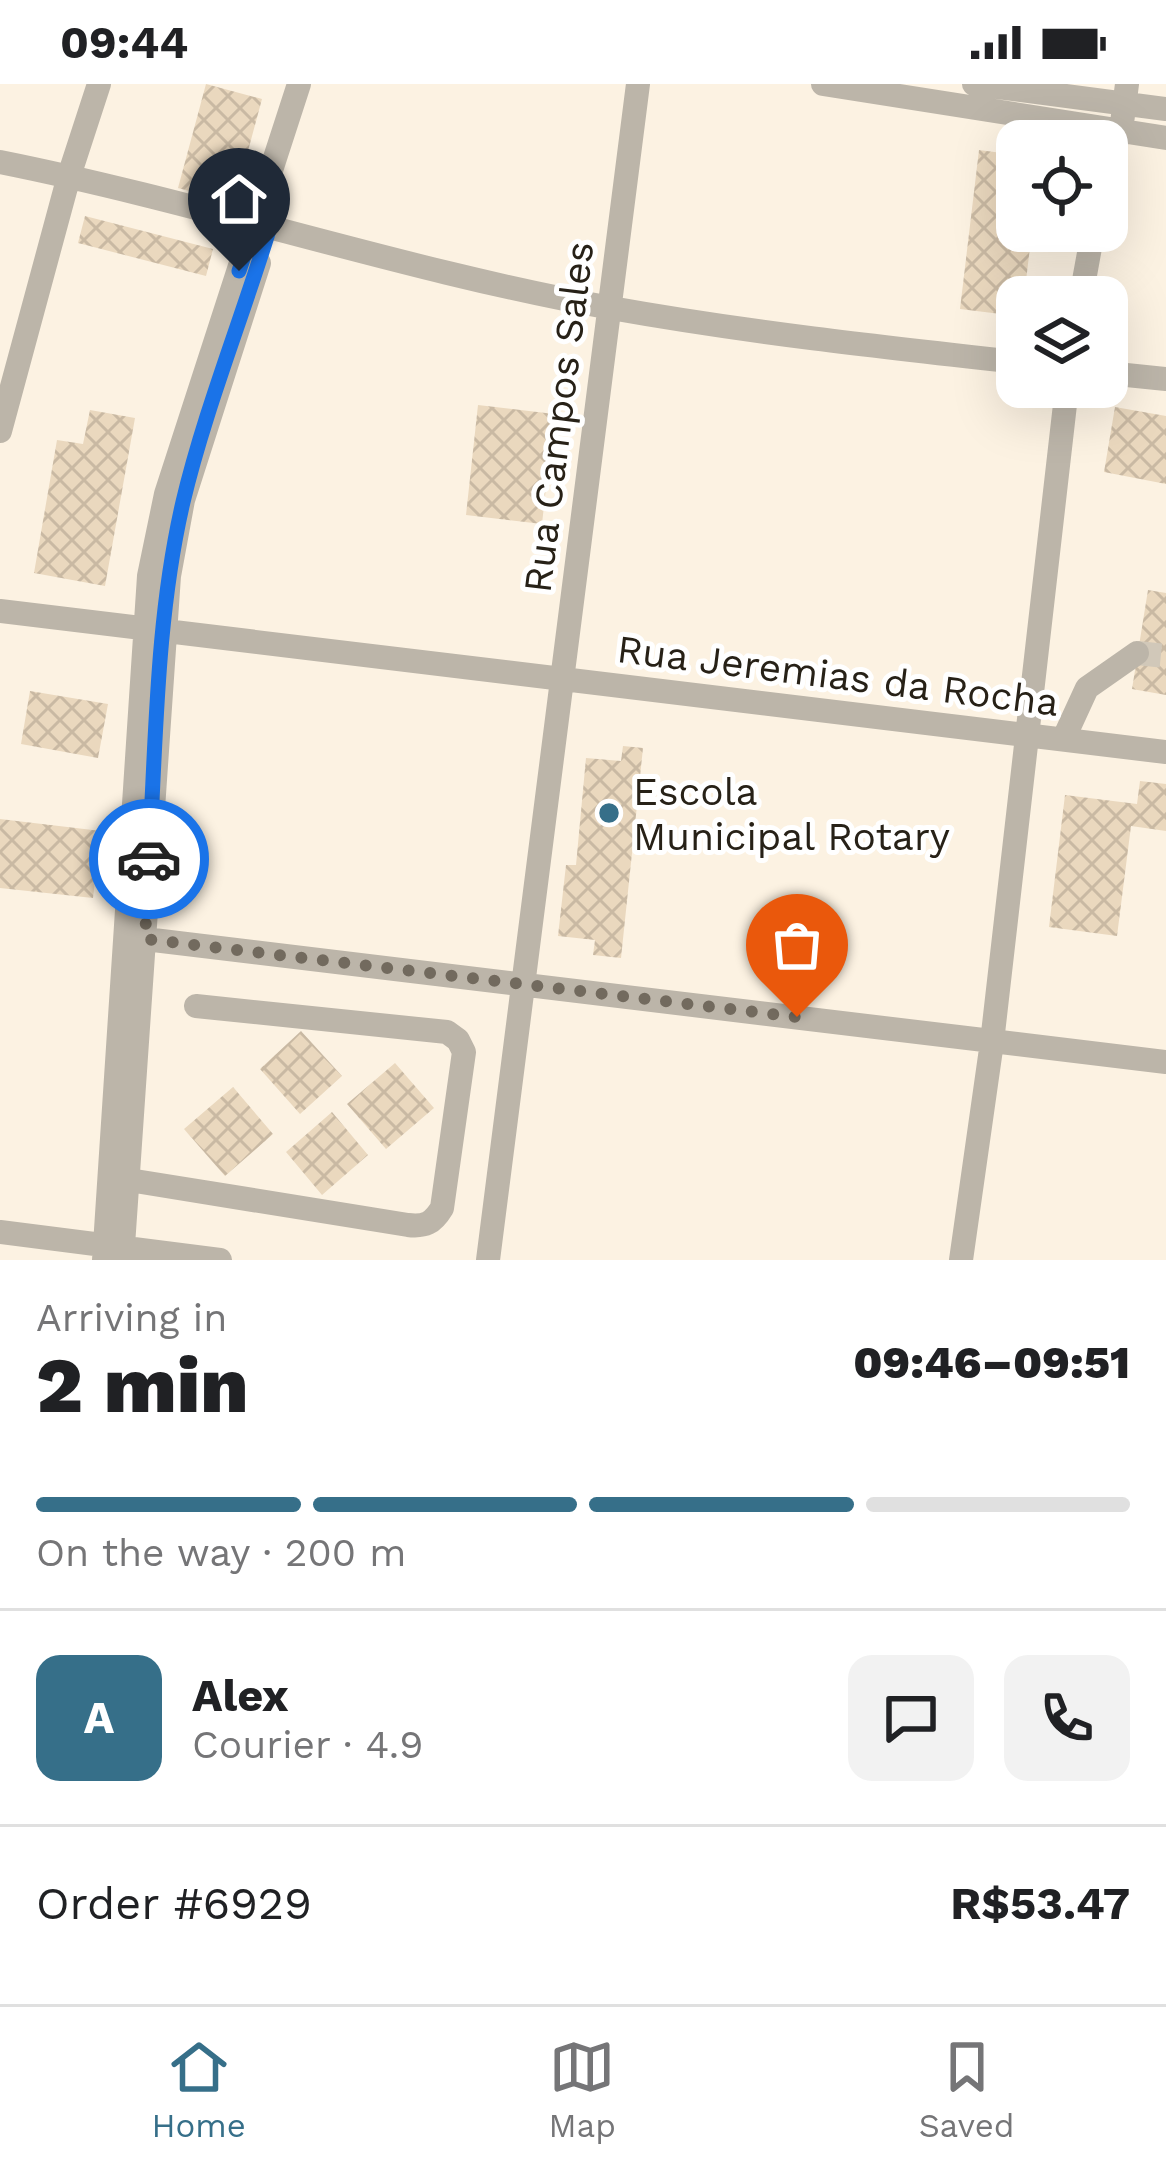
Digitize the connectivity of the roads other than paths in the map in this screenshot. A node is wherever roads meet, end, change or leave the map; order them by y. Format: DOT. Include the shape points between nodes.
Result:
graph roads {
  1 [pos="99,84"];
  2 [pos="299,84"];
  3 [pos="316,84"];
  4 [pos="638,84"];
  5 [pos="823,84"];
  6 [pos="974,84"];
  7 [pos="1094,91"];
  8 [pos="1125,94"];
  9 [pos="1166,109"];
  10 [pos="1017,120"];
  11 [pos="1128,132"];
  12 [pos="1166,138"];
  13 [pos="0,162"];
  14 [pos="69,176"];
  15 [pos="261,228"];
  16 [pos="608,308"];
  17 [pos="996,360"];
  18 [pos="1128,375"];
  19 [pos="1166,379"];
  20 [pos="1065,408"];
  21 [pos="0,431"];
  22 [pos="0,611"];
  23 [pos="154,631"];
  24 [pos="1137,653"];
  25 [pos="562,678"];
  26 [pos="1027,735"];
  27 [pos="1064,738"];
  28 [pos="1166,752"];
  29 [pos="145,939"];
  30 [pos="523,982"];
  31 [pos="196,1006"];
  32 [pos="992,1042"];
  33 [pos="1166,1062"];
  34 [pos="129,1180"];
  35 [pos="0,1232"];
  36 [pos="114,1254"];
  37 [pos="220,1260"];
  38 [pos="488,1260"];
  39 [pos="961,1260"];
  1 -- 14 [label="street"];
  2 -- 15 [label="street"];
  3 -- 15 [label="street"];
  4 -- 16 [label="street, Rua Campos Sales"];
  5 -- 10 [label="street"];
  6 -- 7 [label="street"];
  7 -- 8 [label="street"];
  8 -- 9 [label="street"];
  11 -- 12 [label="street"];
  13 -- 14 [label="street"];
  14 -- 15 [label="street"];
  14 -- 21 [label="street"];
  15 -- 16 [label="street"];
  15 -- 23 [label="street" via="166,494 148,576"];
  16 -- 17 [label="street"];
  16 -- 25 [label="street, Rua Campos Sales"];
  18 -- 19 [label="street"];
  20 -- 26 [label="street"];
  22 -- 23 [label="street, Rua Jeremias da Rocha"];
  23 -- 25 [label="street, Rua Jeremias da Rocha"];
  23 -- 29 [label="street"];
  23 -- 36 [label="street"];
  24 -- 27 [label="street" via="1087,688"];
  25 -- 26 [label="street, Rua Jeremias da Rocha"];
  25 -- 30 [label="street, Rua Campos Sales"];
  26 -- 27 [label="street, Rua Jeremias da Rocha"];
  26 -- 32 [label="street"];
  27 -- 28 [label="street, Rua Jeremias da Rocha"];
  29 -- 30 [label="street"];
  29 -- 34 [label="street"];
  30 -- 32 [label="street"];
  30 -- 38 [label="street, Rua Campos Sales"];
  31 -- 34 [label="street" via="446,1032 458,1040 464,1052 442,1208 423,1226 408,1226"];
  32 -- 33 [label="street"];
  32 -- 39 [label="street"];
  34 -- 36 [label="street"];
  35 -- 36 [label="street"];
  36 -- 37 [label="street"];
}
